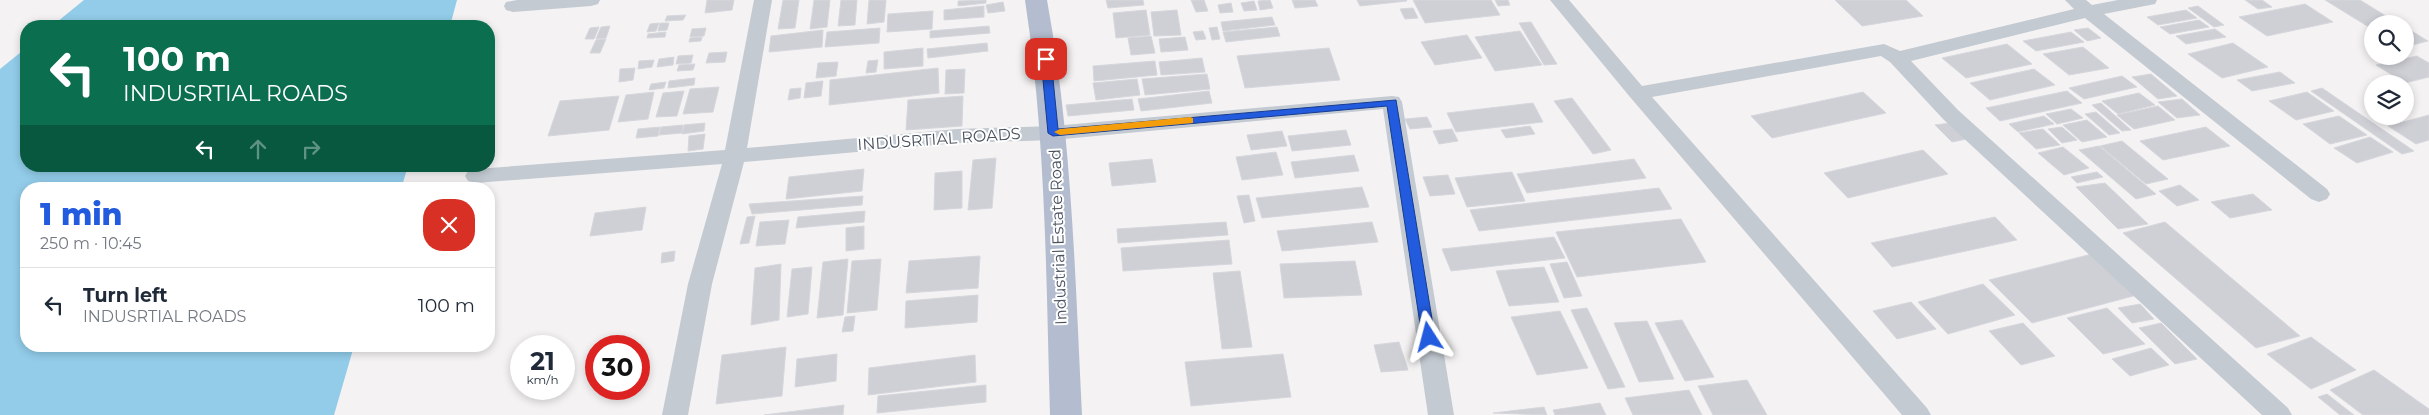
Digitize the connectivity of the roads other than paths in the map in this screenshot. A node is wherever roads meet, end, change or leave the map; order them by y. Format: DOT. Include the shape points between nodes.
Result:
graph roads {
  1 [pos="591,0"];
  2 [pos="763,0"];
  3 [pos="1036,0"];
  4 [pos="1559,0"];
  5 [pos="2148,0"];
  6 [pos="513,6"];
  7 [pos="2082,6"];
  8 [pos="1898,58"];
  9 [pos="1637,94"];
  10 [pos="1053,133"];
  11 [pos="735,156"];
  12 [pos="476,176"];
  13 [pos="2319,194"];
  14 [pos="676,415"];
  15 [pos="1066,415"];
  16 [pos="1441,415"];
  17 [pos="1918,415"];
  18 [pos="2279,415"];
  1 -- 6 [label="street"];
  2 -- 11 [label="street"];
  3 -- 10 [label="main road, Industrial Estate Road" via="1044,40"];
  4 -- 9 [label="street"];
  5 -- 7 [label="street"];
  7 -- 8 [label="street"];
  7 -- 13 [label="street"];
  8 -- 9 [label="street" via="1884,50"];
  8 -- 18 [label="street" via="1951,115"];
  9 -- 17 [label="street"];
  10 -- 11 [label="street, INDUSRTIAL ROADS" via="957,136"];
  10 -- 15 [label="main road, Industrial Estate Road"];
  10 -- 16 [label="street, INDUSRTIAL ROADS" via="1392,102"];
  11 -- 12 [label="street, INDUSRTIAL ROADS"];
  11 -- 14 [label="street" via="700,284"];
}
